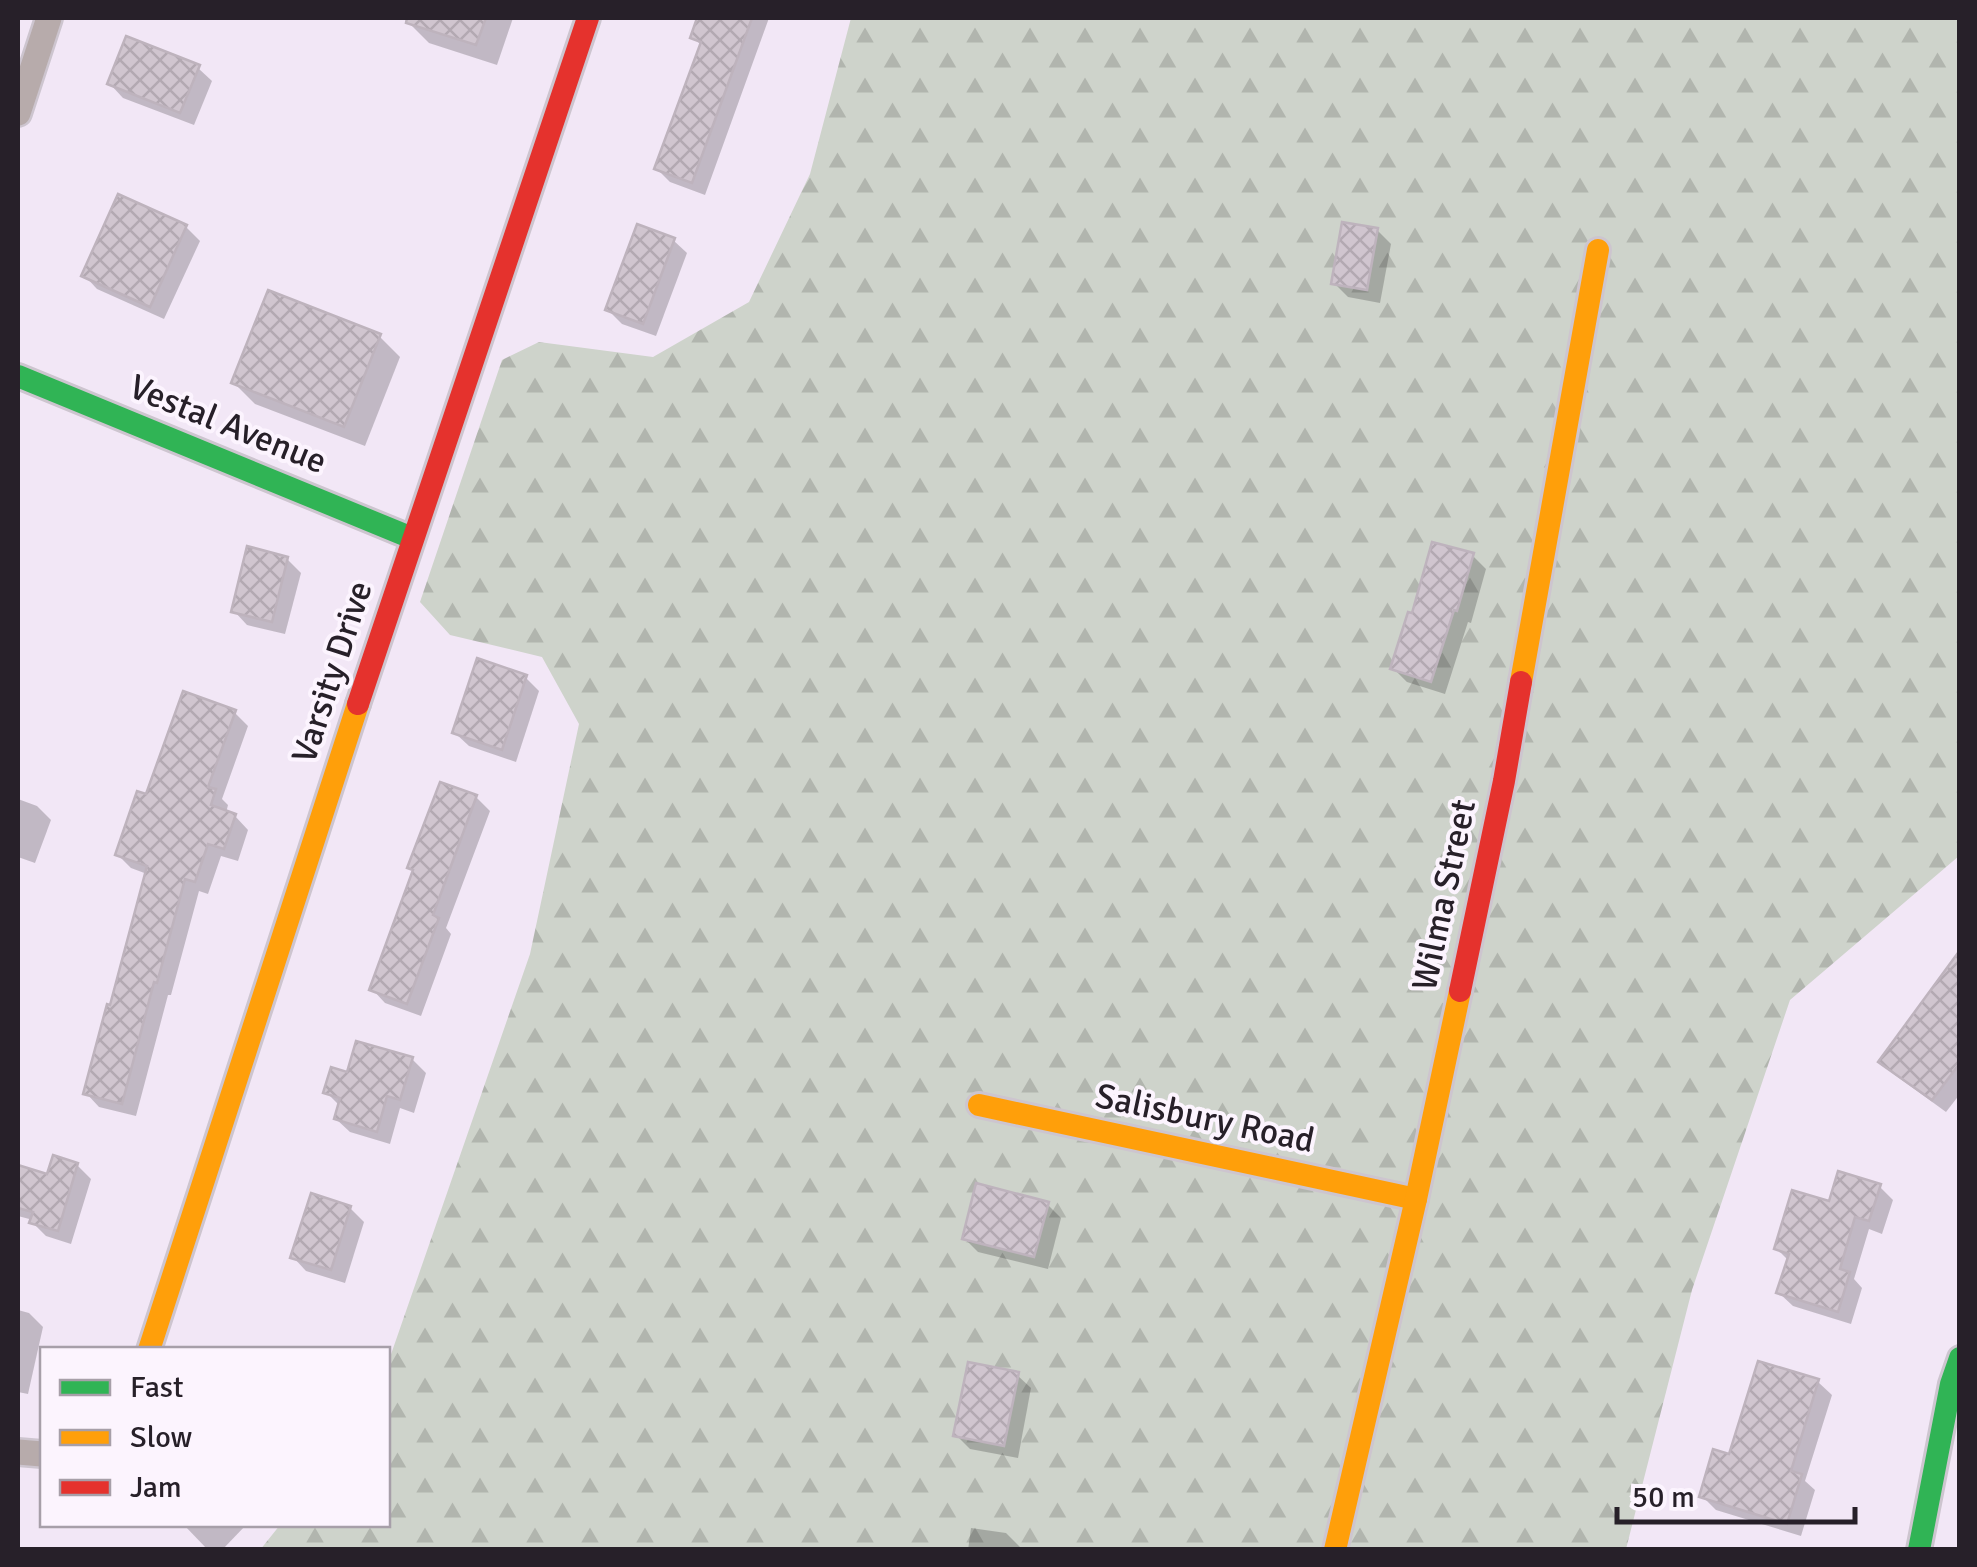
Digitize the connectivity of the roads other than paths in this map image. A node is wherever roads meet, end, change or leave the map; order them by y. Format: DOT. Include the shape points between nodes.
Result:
graph roads {
  1 [pos="49,18"];
  2 [pos="588,18"];
  3 [pos="18,112"];
  4 [pos="1598,250"];
  5 [pos="18,376"];
  6 [pos="412,538"];
  7 [pos="979,1105"];
  8 [pos="1416,1199"];
  9 [pos="150,1347"];
  10 [pos="1960,1358"];
  11 [pos="1334,1550"];
  12 [pos="1919,1550"];
  1 -- 3 [label="street"];
  2 -- 6 [label="street, Varsity Drive"];
  4 -- 8 [label="street, Wilma Street" via="1504,781"];
  5 -- 6 [label="street, Vestal Avenue"];
  6 -- 9 [label="street, Varsity Drive"];
  7 -- 8 [label="street, Salisbury Road"];
  8 -- 11 [label="street, Wilma Street"];
  10 -- 12 [label="street"];
}
